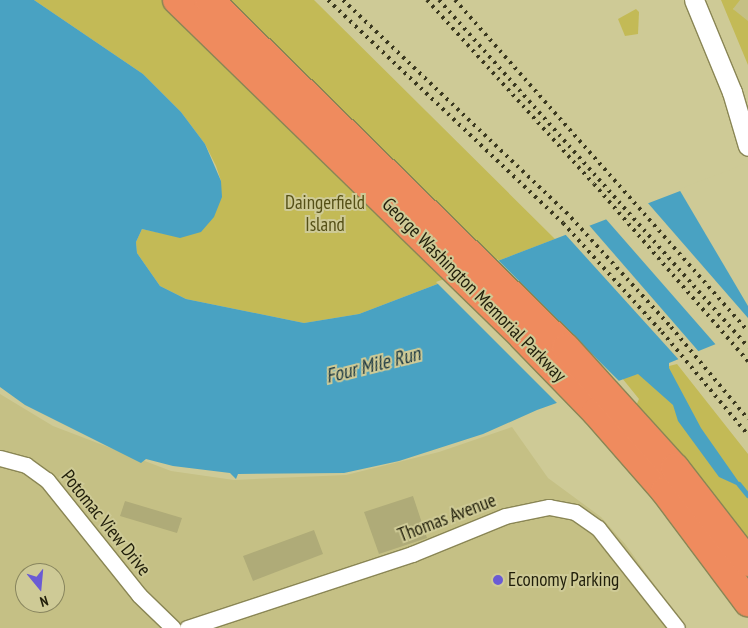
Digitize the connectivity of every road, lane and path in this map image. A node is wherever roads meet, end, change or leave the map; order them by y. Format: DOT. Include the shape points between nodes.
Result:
graph roads {
  1 [pos="177,0"];
  2 [pos="210,0"];
  3 [pos="694,0"];
  4 [pos="732,92"];
  5 [pos="748,120"];
  6 [pos="748,146"];
  7 [pos="461,260"];
  8 [pos="607,408"];
  9 [pos="0,458"];
  10 [pos="748,562"];
  11 [pos="748,602"];
  12 [pos="173,628"];
  13 [pos="187,628"];
  14 [pos="677,628"];
  1 -- 7 [label="highway, George Washington Memorial Parkway"];
  2 -- 7 [label="highway, George Washington Memorial Parkway"];
  3 -- 4 [label="street"];
  4 -- 5 [label="street"];
  4 -- 6 [label="street"];
  7 -- 8 [label="highway, George Washington Memorial Parkway"];
  8 -- 10 [label="highway, George Washington Memorial Parkway" via="675,468"];
  8 -- 11 [label="highway, George Washington Memorial Parkway"];
  9 -- 12 [label="street, Potomac View Drive" via="26,465 47,480 139,595"];
  13 -- 14 [label="street, Thomas Avenue" via="412,554 505,516 549,507 575,512 598,528"];
}
